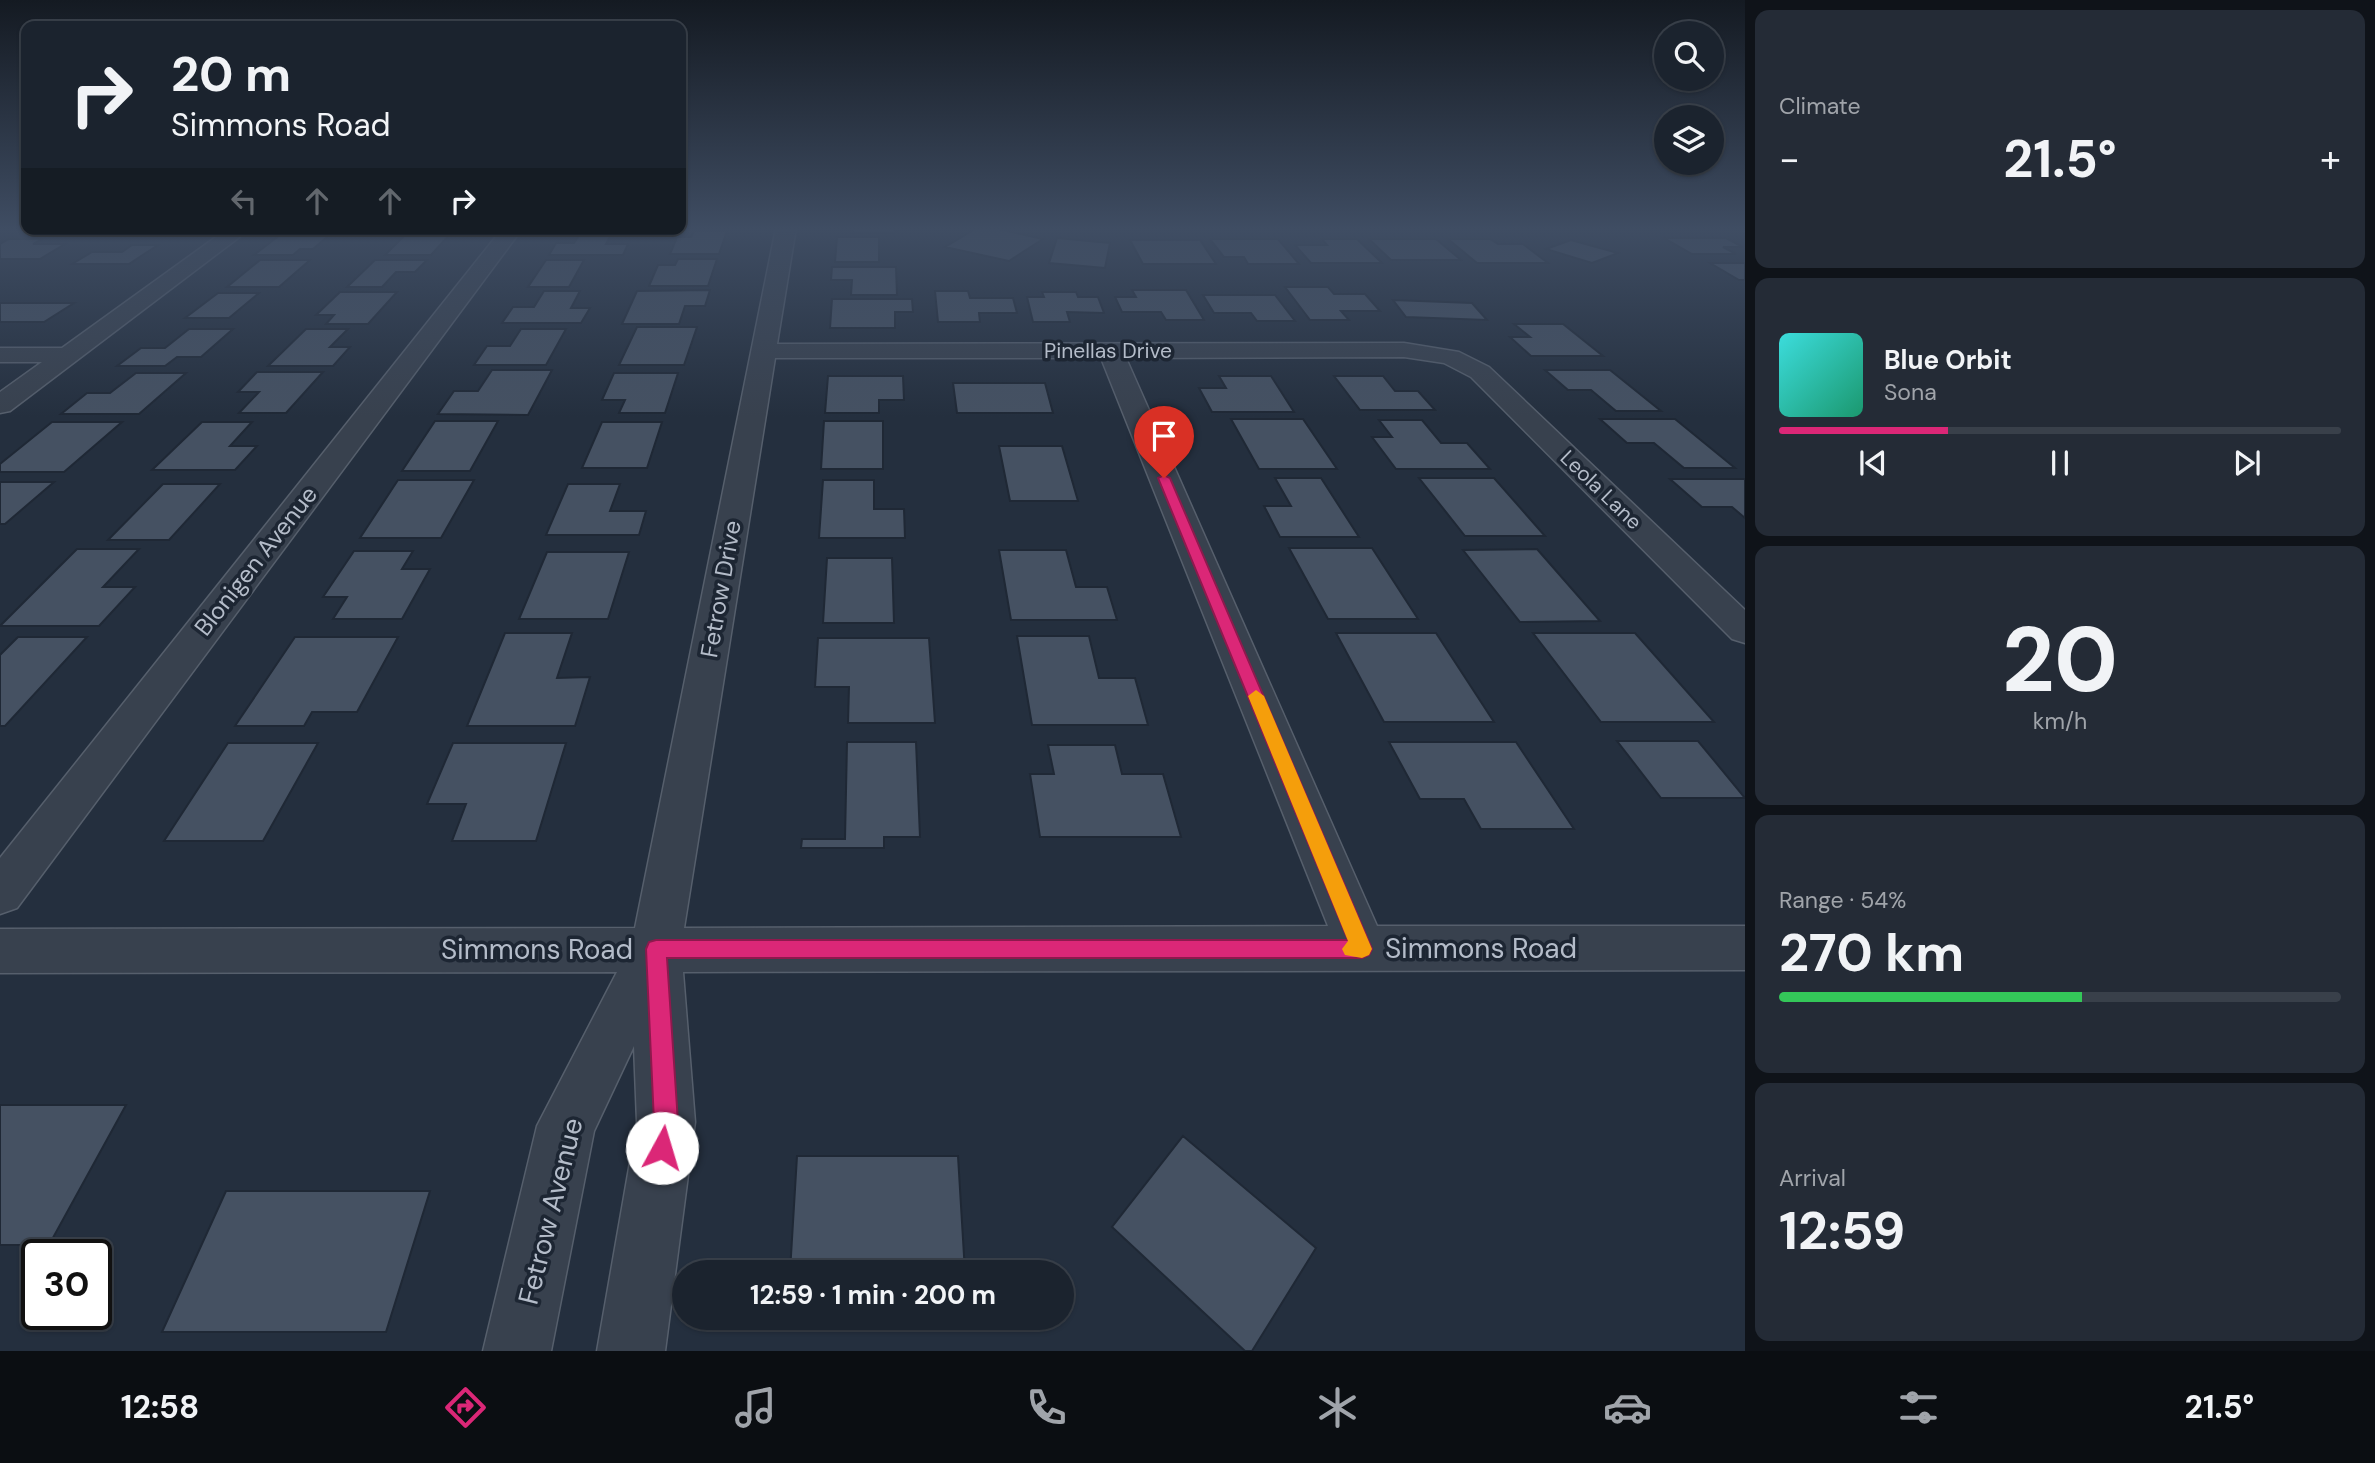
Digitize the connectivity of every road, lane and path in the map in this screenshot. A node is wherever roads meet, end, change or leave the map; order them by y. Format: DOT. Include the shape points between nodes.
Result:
graph roads {
  1 [pos="155,291"];
  2 [pos="464,291"];
  3 [pos="775,291"];
  4 [pos="764,351"];
  5 [pos="1111,352"];
  6 [pos="0,355"];
  7 [pos="68,355"];
  8 [pos="1450,357"];
  9 [pos="0,405"];
  10 [pos="1745,631"];
  11 [pos="0,894"];
  12 [pos="1745,947"];
  13 [pos="656,949"];
  14 [pos="1362,949"];
  15 [pos="0,951"];
  16 [pos="517,1351"];
  17 [pos="631,1351"];
  1 -- 7 [label="street"];
  2 -- 11 [label="street, Blonigen Avenue"];
  3 -- 4 [label="street, Fetrow Drive"];
  4 -- 5 [label="street, Pinellas Drive"];
  4 -- 13 [label="street, Fetrow Drive"];
  5 -- 8 [label="street, Pinellas Drive" via="1404,351"];
  5 -- 14 [label="street"];
  6 -- 7 [label="street"];
  7 -- 9 [label="street"];
  8 -- 10 [label="street, Leola Lane" via="1480,372"];
  12 -- 14 [label="street, Simmons Road"];
  13 -- 14 [label="street, Simmons Road"];
  13 -- 15 [label="street, Simmons Road"];
  13 -- 16 [label="street, Fetrow Avenue" via="565,1126"];
  13 -- 17 [label="street" via="666,1122"];
}
